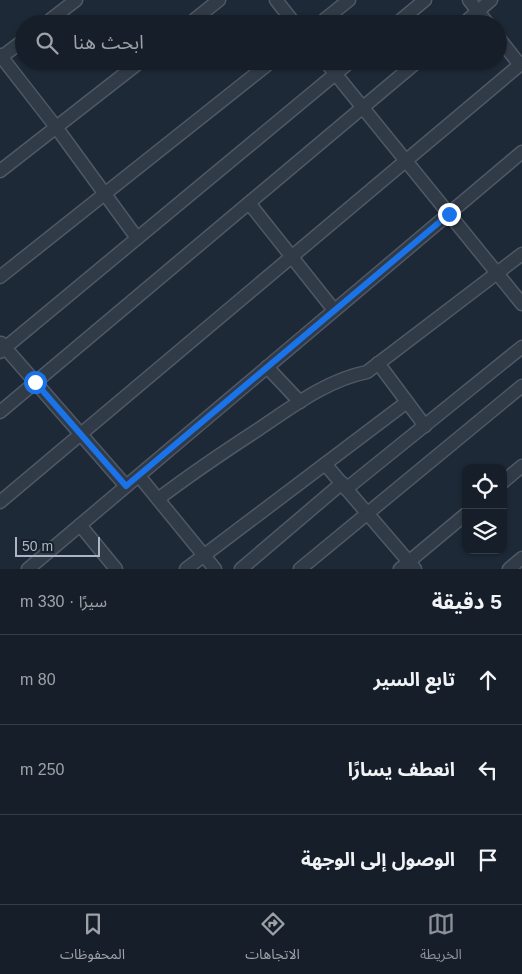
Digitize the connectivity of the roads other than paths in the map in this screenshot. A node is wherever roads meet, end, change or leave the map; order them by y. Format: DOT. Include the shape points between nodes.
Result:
graph roads {
  1 [pos="76,0"];
  2 [pos="219,0"];
  3 [pos="276,0"];
  4 [pos="349,0"];
  5 [pos="424,0"];
  6 [pos="469,0"];
  7 [pos="491,0"];
  8 [pos="478,11"];
  9 [pos="57,15"];
  10 [pos="200,15"];
  11 [pos="288,15"];
  12 [pos="330,15"];
  13 [pos="406,15"];
  14 [pos="473,15"];
  15 [pos="481,15"];
  16 [pos="15,46"];
  17 [pos="507,48"];
  18 [pos="0,57"];
  19 [pos="521,64"];
  20 [pos="129,70"];
  21 [pos="261,70"];
  22 [pos="333,70"];
  23 [pos="341,70"];
  24 [pos="407,70"];
  25 [pos="336,74"];
  26 [pos="363,107"];
  27 [pos="56,127"];
  28 [pos="522,152"];
  29 [pos="406,160"];
  30 [pos="0,171"];
  31 [pos="105,193"];
  32 [pos="248,203"];
  33 [pos="449,214"];
  34 [pos="137,238"];
  35 [pos="522,254"];
  36 [pos="292,257"];
  37 [pos="497,273"];
  38 [pos="0,276"];
  39 [pos="522,304"];
  40 [pos="334,310"];
  41 [pos="2,347"];
  42 [pos="522,347"];
  43 [pos="378,363"];
  44 [pos="267,367"];
  45 [pos="35,382"];
  46 [pos="522,386"];
  47 [pos="300,402"];
  48 [pos="408,402"];
  49 [pos="0,412"];
  50 [pos="425,426"];
  51 [pos="80,434"];
  52 [pos="325,464"];
  53 [pos="522,466"];
  54 [pos="138,476"];
  55 [pos="507,479"];
  56 [pos="126,486"];
  57 [pos="344,486"];
  58 [pos="158,499"];
  59 [pos="0,502"];
  60 [pos="367,514"];
  61 [pos="462,518"];
  62 [pos="80,525"];
  63 [pos="204,555"];
  64 [pos="522,558"];
  65 [pos="408,567"];
  66 [pos="28,569"];
  67 [pos="116,569"];
  68 [pos="186,569"];
  69 [pos="215,569"];
  70 [pos="241,569"];
  71 [pos="300,569"];
  72 [pos="509,569"];
  1 -- 9 [label="street"];
  2 -- 10 [label="street"];
  3 -- 11 [label="street"];
  4 -- 12 [label="street"];
  5 -- 13 [label="street"];
  6 -- 8 [label="street"];
  7 -- 8 [label="street"];
  8 -- 14 [label="street"];
  8 -- 15 [label="street"];
  16 -- 18 [label="street"];
  17 -- 19 [label="street"];
  18 -- 27 [label="street"];
  19 -- 29 [label="street"];
  20 -- 27 [label="street"];
  21 -- 31 [label="street"];
  22 -- 25 [label="street"];
  23 -- 25 [label="street"];
  24 -- 26 [label="street"];
  25 -- 26 [label="street"];
  25 -- 34 [label="street"];
  26 -- 29 [label="street"];
  26 -- 32 [label="street"];
  27 -- 30 [label="street"];
  27 -- 31 [label="street"];
  28 -- 33 [label="street"];
  29 -- 33 [label="street"];
  29 -- 36 [label="street"];
  31 -- 34 [label="street"];
  31 -- 38 [label="street"];
  32 -- 36 [label="street"];
  32 -- 45 [label="street"];
  33 -- 37 [label="street"];
  33 -- 40 [label="street"];
  34 -- 41 [label="street"];
  35 -- 37 [label="street"];
  36 -- 40 [label="street"];
  36 -- 51 [label="street"];
  37 -- 39 [label="street"];
  37 -- 43 [label="street"];
  40 -- 44 [label="street"];
  41 -- 45 [label="street"];
  42 -- 50 [label="street"];
  43 -- 47 [label="street" via="367,372 350,376"];
  43 -- 48 [label="street"];
  44 -- 47 [label="street"];
  44 -- 54 [label="street"];
  45 -- 49 [label="street"];
  45 -- 51 [label="street"];
  46 -- 60 [label="street"];
  47 -- 58 [label="street" via="190,474"];
  48 -- 50 [label="street"];
  48 -- 52 [label="street"];
  50 -- 57 [label="street"];
  51 -- 56 [label="street"];
  51 -- 59 [label="street"];
  52 -- 57 [label="street"];
  52 -- 63 [label="street"];
  53 -- 55 [label="street"];
  54 -- 56 [label="street"];
  54 -- 58 [label="street"];
  56 -- 62 [label="street"];
  57 -- 60 [label="street"];
  57 -- 70 [label="street"];
  58 -- 63 [label="street"];
  60 -- 65 [label="street"];
  60 -- 71 [label="street"];
  61 -- 65 [label="street"];
  62 -- 66 [label="street"];
  62 -- 67 [label="street"];
  63 -- 68 [label="street"];
  63 -- 69 [label="street"];
  64 -- 72 [label="street"];
}
